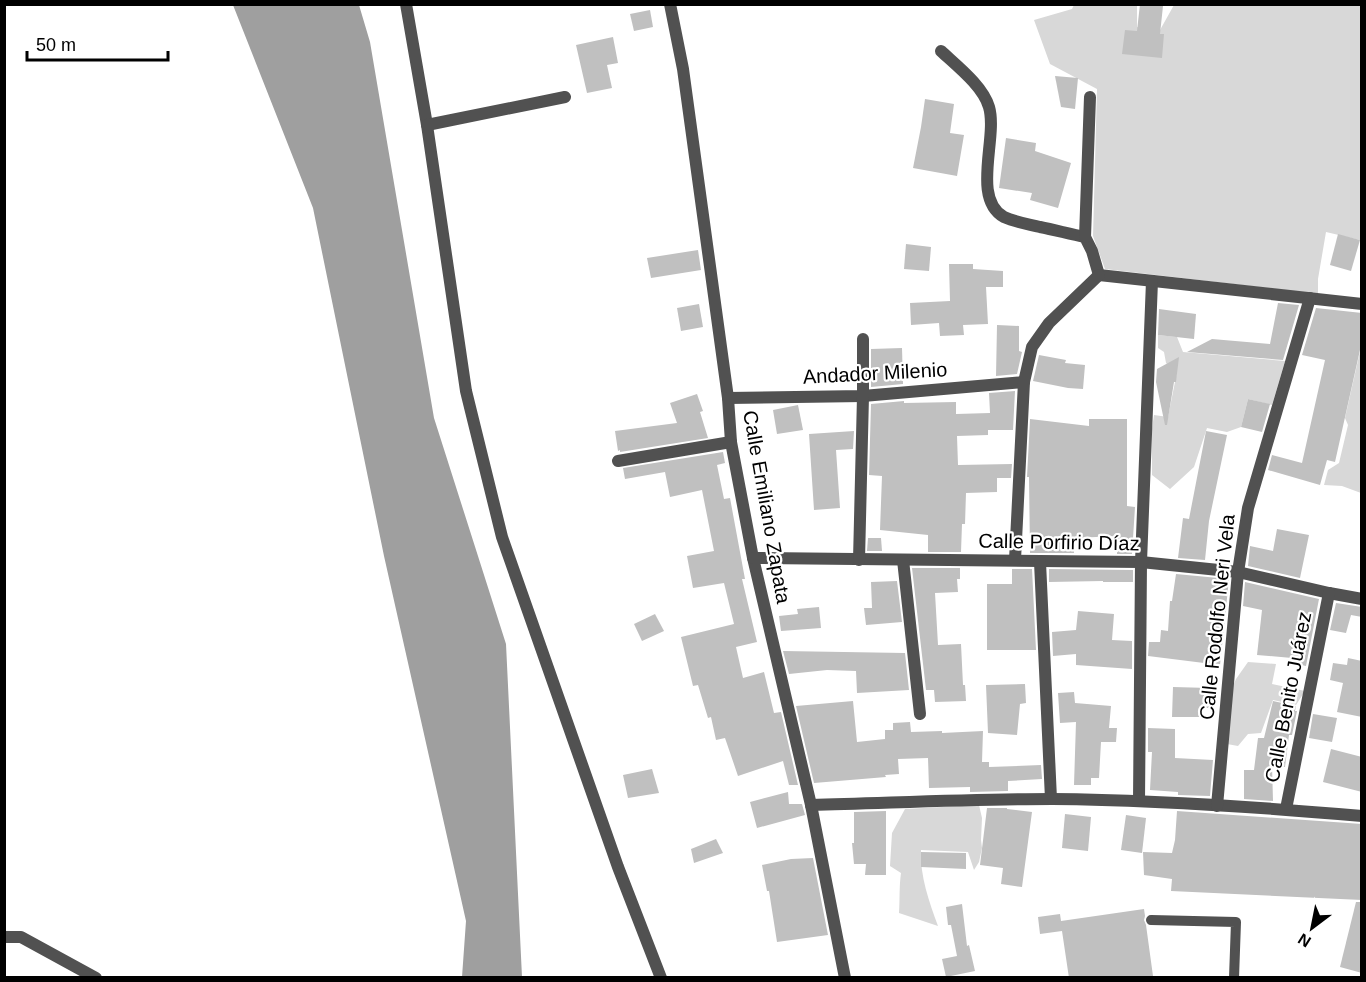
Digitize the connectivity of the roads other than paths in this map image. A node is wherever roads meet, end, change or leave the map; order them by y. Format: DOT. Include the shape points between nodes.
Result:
graph roads {
  1 [pos="406,4"];
  2 [pos="670,4"];
  3 [pos="941,51"];
  4 [pos="565,97"];
  5 [pos="1090,97"];
  6 [pos="427,125"];
  7 [pos="1085,237"];
  8 [pos="1099,275"];
  9 [pos="1152,282"];
  10 [pos="1310,298"];
  11 [pos="1362,304"];
  12 [pos="862,339"];
  13 [pos="1024,382"];
  14 [pos="863,396"];
  15 [pos="728,398"];
  16 [pos="731,442"];
  17 [pos="618,461"];
  18 [pos="753,558"];
  19 [pos="859,560"];
  20 [pos="903,560"];
  21 [pos="1016,560"];
  22 [pos="1040,562"];
  23 [pos="1142,562"];
  24 [pos="1238,572"];
  25 [pos="1329,593"];
  26 [pos="1362,599"];
  27 [pos="920,714"];
  28 [pos="1051,799"];
  29 [pos="1139,801"];
  30 [pos="811,805"];
  31 [pos="1217,806"];
  32 [pos="1286,809"];
  33 [pos="1362,816"];
  34 [pos="1152,920"];
  35 [pos="4,937"];
  36 [pos="96,978"];
  37 [pos="661,978"];
  38 [pos="845,978"];
  39 [pos="1234,978"];
  1 -- 6 [label="street"];
  2 -- 15 [label="street, Calle Emiliano Zapata" via="683,69"];
  3 -- 7 [label="street" via="978,88 989,108 987,189 994,208 1020,223"];
  4 -- 6 [label="street"];
  5 -- 7 [label="street"];
  6 -- 37 [label="street" via="466,391 502,537"];
  7 -- 8 [label="street"];
  8 -- 9 [label="street"];
  8 -- 13 [label="street" via="1048,323 1032,347"];
  9 -- 10 [label="street"];
  9 -- 23 [label="street"];
  10 -- 11 [label="street"];
  10 -- 24 [label="street, Calle Rodolfo Neri Vela" via="1248,508"];
  12 -- 14 [label="street"];
  13 -- 14 [label="street, Andador Milenio"];
  13 -- 21 [label="street"];
  14 -- 15 [label="street, Andador Milenio"];
  14 -- 19 [label="street"];
  15 -- 16 [label="street, Calle Emiliano Zapata"];
  16 -- 17 [label="street"];
  16 -- 18 [label="street, Calle Emiliano Zapata"];
  18 -- 19 [label="street, Calle Porfirio Díaz"];
  18 -- 30 [label="street, Calle Emiliano Zapata"];
  19 -- 20 [label="street, Calle Porfirio Díaz"];
  20 -- 21 [label="street, Calle Porfirio Díaz"];
  20 -- 27 [label="street"];
  21 -- 22 [label="street, Calle Porfirio Díaz"];
  22 -- 23 [label="street, Calle Porfirio Díaz"];
  22 -- 28 [label="street"];
  23 -- 24 [label="street, Calle Porfirio Díaz"];
  23 -- 29 [label="street"];
  24 -- 25 [label="street, Calle Porfirio Díaz"];
  24 -- 31 [label="street, Calle Rodolfo Neri Vela"];
  25 -- 26 [label="street, Calle Porfirio Díaz"];
  25 -- 32 [label="street, Calle Benito Juárez"];
  28 -- 29 [label="street"];
  28 -- 30 [label="street"];
  29 -- 31 [label="street"];
  30 -- 38 [label="street, Calle Emiliano Zapata"];
  31 -- 32 [label="street"];
  32 -- 33 [label="street"];
  34 -- 39 [label="lane" via="1236,922"];
  35 -- 36 [label="street" via="21,936"];
}
